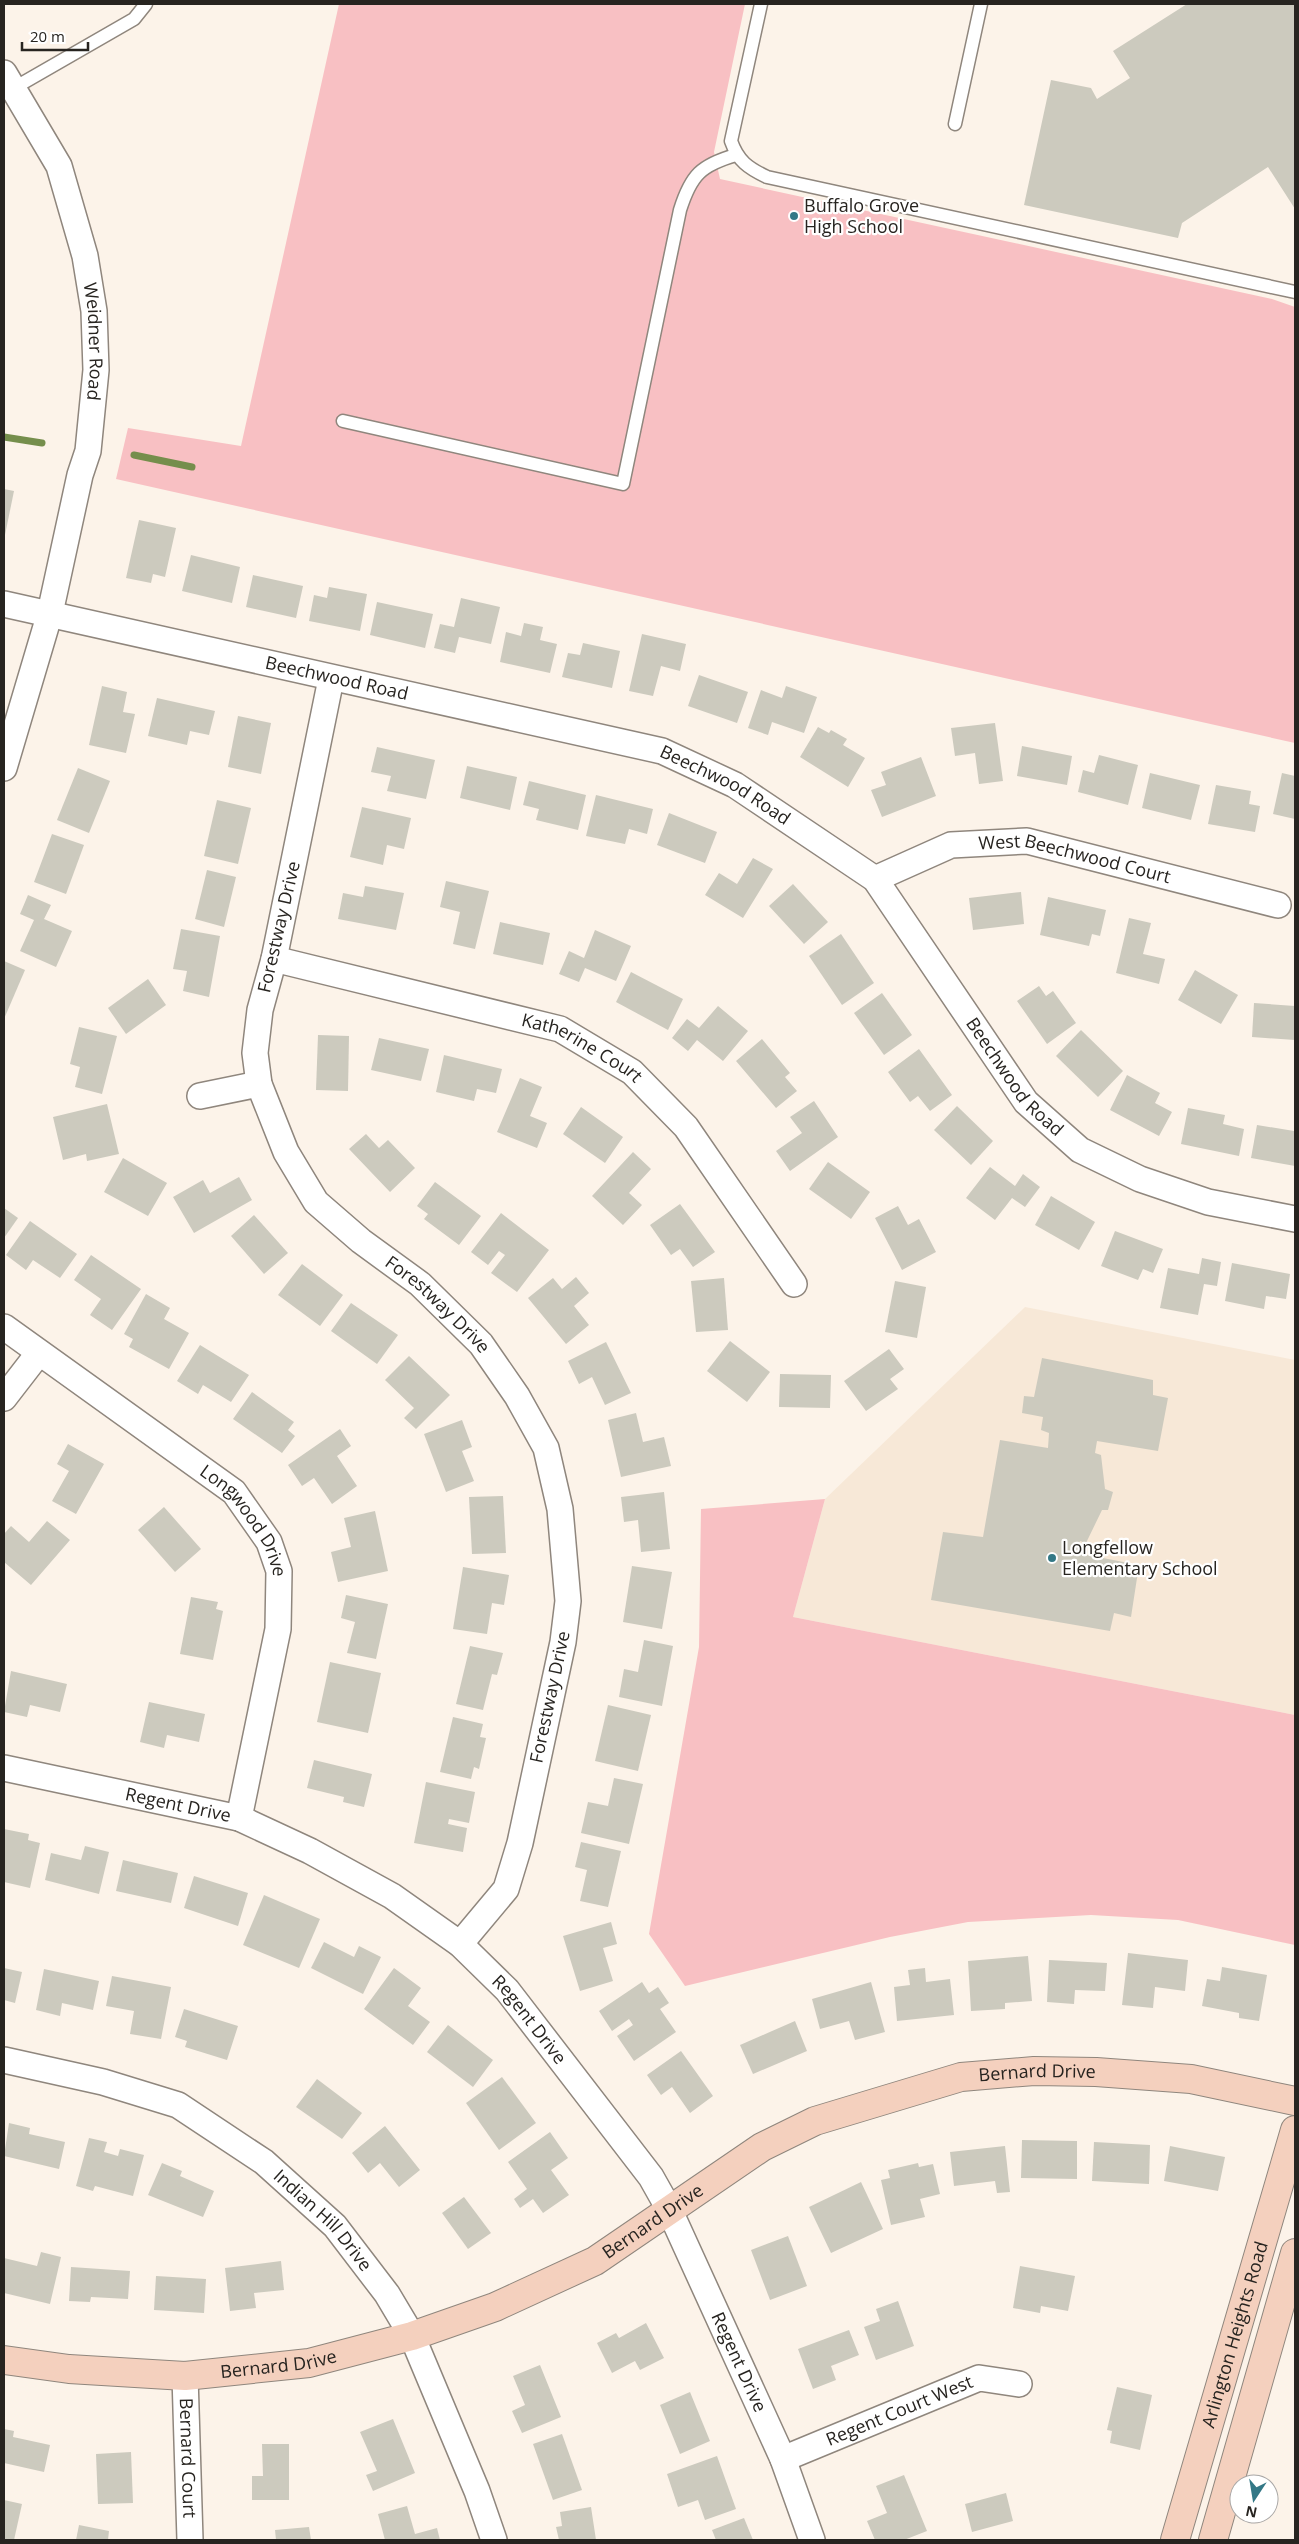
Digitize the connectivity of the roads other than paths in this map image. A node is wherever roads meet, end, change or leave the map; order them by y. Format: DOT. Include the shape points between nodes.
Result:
graph roads {
  1 [pos="146,4"];
  2 [pos="762,4"];
  3 [pos="981,4"];
  4 [pos="7,85"];
  5 [pos="955,124"];
  6 [pos="736,155"];
  7 [pos="1295,292"];
  8 [pos="343,421"];
  9 [pos="4,604"];
  10 [pos="50,613"];
  11 [pos="331,679"];
  12 [pos="4,768"];
  13 [pos="875,879"];
  14 [pos="1278,905"];
  15 [pos="274,958"];
  16 [pos="259,1084"];
  17 [pos="200,1096"];
  18 [pos="1295,1220"];
  19 [pos="794,1284"];
  20 [pos="4,1327"];
  21 [pos="38,1354"];
  22 [pos="4,1398"];
  23 [pos="4,1768"];
  24 [pos="239,1818"];
  25 [pos="460,1944"];
  26 [pos="4,2060"];
  27 [pos="1295,2101"];
  28 [pos="1295,2130"];
  29 [pos="669,2209"];
  30 [pos="1295,2253"];
  31 [pos="412,2336"];
  32 [pos="4,2360"];
  33 [pos="185,2376"];
  34 [pos="1019,2384"];
  35 [pos="782,2459"];
  36 [pos="190,2540"];
  37 [pos="494,2540"];
  38 [pos="812,2540"];
  39 [pos="1175,2540"];
  40 [pos="1213,2540"];
  1 -- 4 [label="lane" via="134,19"];
  2 -- 6 [label="lane" via="731,141"];
  3 -- 5 [label="lane"];
  4 -- 10 [label="street, Weidner Road" via="59,166 85,256 94,311 96,370 88,451"];
  6 -- 7 [label="lane" via="748,168 767,177"];
  6 -- 8 [label="lane" via="714,161 698,171 687,188 623,484"];
  9 -- 10 [label="street, Beechwood Road"];
  10 -- 11 [label="street, Beechwood Road"];
  10 -- 12 [label="street, Weidner Road"];
  11 -- 13 [label="street, Beechwood Road" via="662,751 735,786"];
  11 -- 15 [label="street, Forestway Drive"];
  13 -- 14 [label="street, West Beechwood Court" via="951,845 1026,841"];
  13 -- 18 [label="street, Beechwood Road" via="1026,1102 1080,1150 1140,1178 1208,1202"];
  15 -- 16 [label="street, Forestway Drive" via="259,1018 255,1053"];
  15 -- 19 [label="street, Katherine Court" via="560,1029 632,1072 686,1128"];
  16 -- 17 [label="street"];
  16 -- 25 [label="street, Forestway Drive" via="286,1152 316,1202 361,1241 420,1284 481,1344 518,1396 546,1448 560,1509 568,1592 563,1642 520,1843 506,1889"];
  20 -- 21 [label="street, Longwood Drive"];
  21 -- 22 [label="street"];
  21 -- 24 [label="street, Longwood Drive" via="234,1492 270,1542 279,1571 278,1629"];
  23 -- 24 [label="street, Regent Drive"];
  24 -- 25 [label="street, Regent Drive" via="310,1851 392,1896"];
  25 -- 29 [label="street, Regent Drive" via="506,1990 650,2177"];
  26 -- 31 [label="street, Indian Hill Drive" via="103,2082 178,2105 264,2162 336,2226 387,2294"];
  27 -- 29 [label="street, Bernard Drive" via="1191,2079 1034,2071 961,2077 815,2121 762,2146"];
  28 -- 39 [label="street, Arlington Heights Road"];
  29 -- 31 [label="street, Bernard Drive" via="595,2261 495,2307"];
  29 -- 35 [label="street, Regent Drive"];
  30 -- 40 [label="street"];
  31 -- 33 [label="street, Bernard Drive" via="308,2364"];
  31 -- 37 [label="street, Indian Hill Drive" via="477,2491"];
  32 -- 33 [label="street, Bernard Drive" via="69,2369"];
  33 -- 36 [label="street, Bernard Court"];
  34 -- 35 [label="street, Regent Court West" via="979,2378"];
  35 -- 38 [label="street, Regent Drive"];
}
